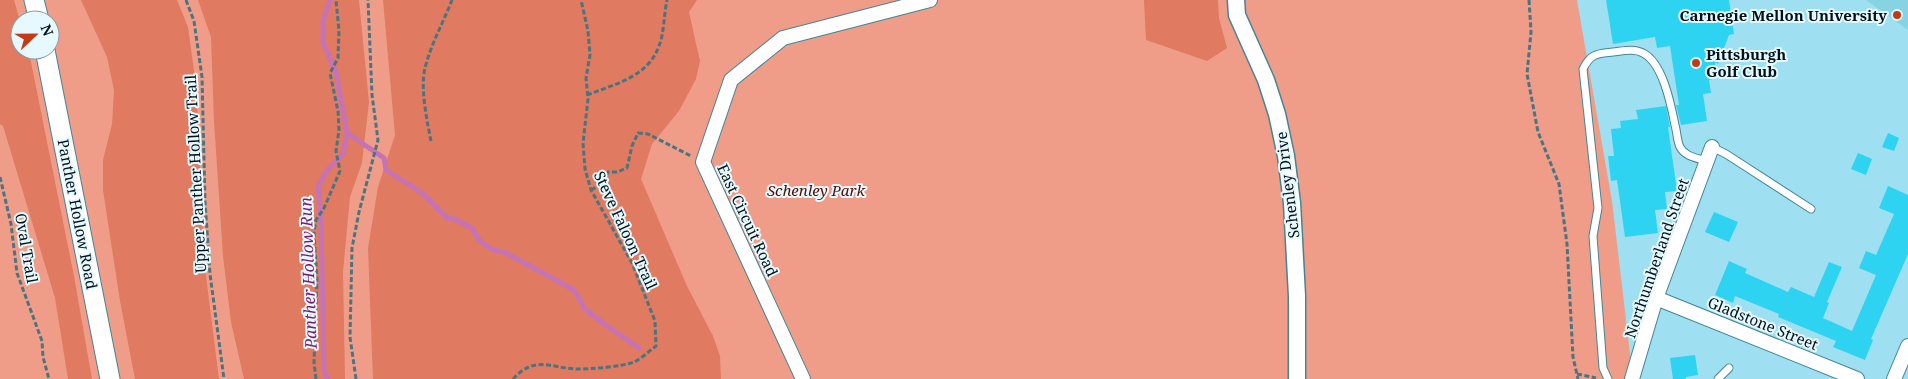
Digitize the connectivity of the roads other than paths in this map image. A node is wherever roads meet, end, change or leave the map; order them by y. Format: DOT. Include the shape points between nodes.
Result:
graph roads {
  1 [pos="930,0"];
  2 [pos="1236,0"];
  3 [pos="47,60"];
  4 [pos="1712,148"];
  5 [pos="1706,161"];
  6 [pos="1812,209"];
  7 [pos="1656,298"];
  8 [pos="1908,346"];
  9 [pos="1728,368"];
  10 [pos="110,379"];
  11 [pos="803,379"];
  12 [pos="1297,379"];
  13 [pos="1608,379"];
  14 [pos="1632,379"];
  15 [pos="1718,379"];
  16 [pos="1857,379"];
  17 [pos="1894,379"];
  1 -- 11 [label="street, East Circuit Road" via="783,38 731,80 703,162"];
  2 -- 12 [label="street, Schenley Drive" via="1237,16 1266,80 1277,114 1286,156 1297,296"];
  3 -- 10 [label="main road, Panther Hollow Road"];
  4 -- 5 [label="street, Northumberland Street"];
  4 -- 6 [label="lane"];
  5 -- 7 [label="street, Northumberland Street"];
  5 -- 13 [label="lane" via="1686,155 1680,148 1661,74 1644,53 1633,50 1596,54 1587,60 1583,69 1598,208 1593,236 1603,368"];
  7 -- 14 [label="street, Northumberland Street"];
  7 -- 16 [label="street, Gladstone Street"];
  8 -- 17 [label="street"];
  9 -- 15 [label="lane"];
}
